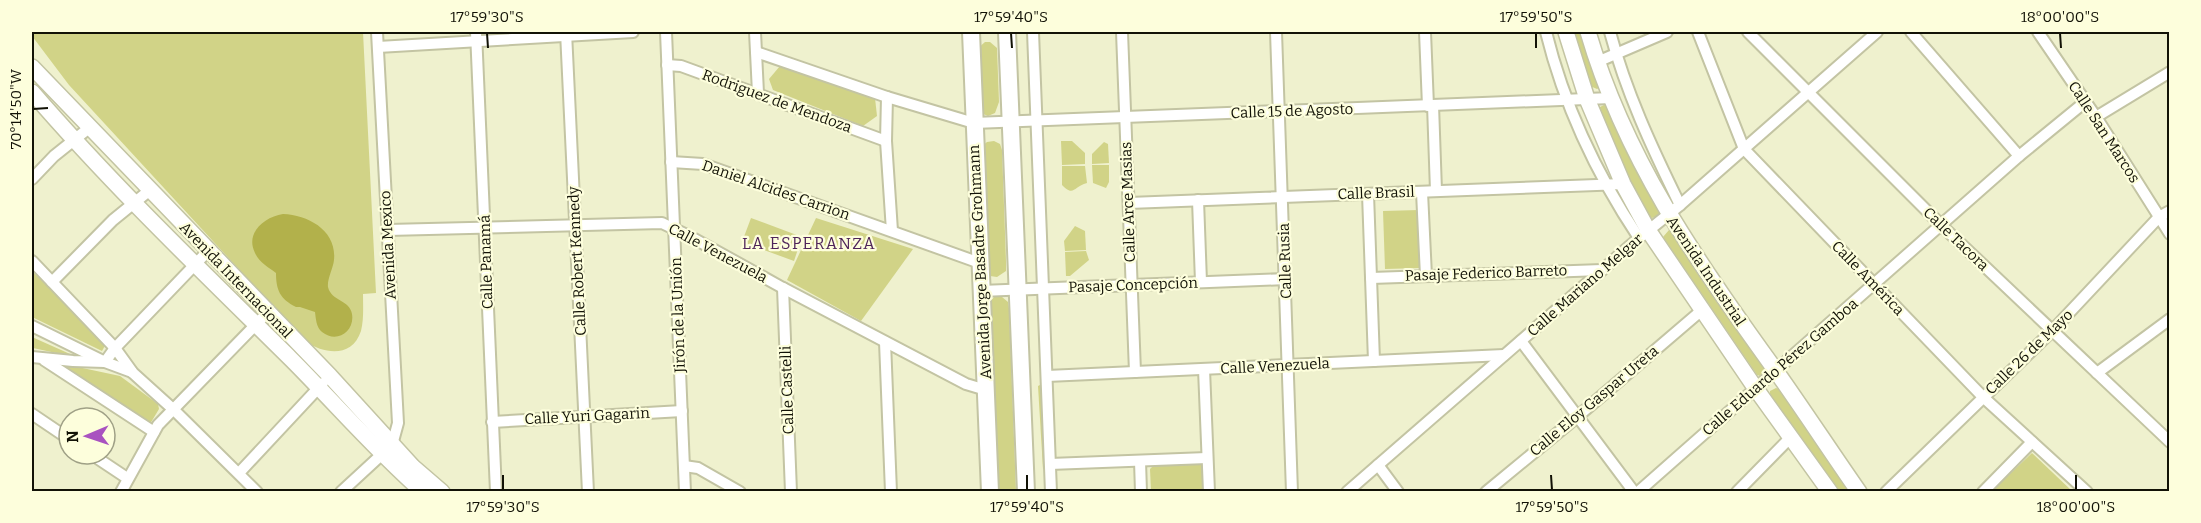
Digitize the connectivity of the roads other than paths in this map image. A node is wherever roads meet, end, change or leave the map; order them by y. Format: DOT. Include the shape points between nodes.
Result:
graph roads {
  1 [pos="377,32"];
  2 [pos="633,32"];
  3 [pos="666,32"];
  4 [pos="755,32"];
  5 [pos="971,32"];
  6 [pos="1007,32"];
  7 [pos="1033,32"];
  8 [pos="1122,32"];
  9 [pos="1276,32"];
  10 [pos="1425,32"];
  11 [pos="1546,32"];
  12 [pos="1566,32"];
  13 [pos="1588,32"];
  14 [pos="1610,32"];
  15 [pos="1667,32"];
  16 [pos="1698,32"];
  17 [pos="1748,32"];
  18 [pos="1877,32"];
  19 [pos="1911,32"];
  20 [pos="2038,32"];
  21 [pos="566,33"];
  22 [pos="476,37"];
  23 [pos="378,47"];
  24 [pos="756,52"];
  25 [pos="1616,54"];
  26 [pos="1597,62"];
  27 [pos="667,65"];
  28 [pos="2169,72"];
  29 [pos="34,74"];
  30 [pos="32,92"];
  31 [pos="1807,92"];
  32 [pos="758,93"];
  33 [pos="887,97"];
  34 [pos="1611,98"];
  35 [pos="1587,99"];
  36 [pos="1568,101"];
  37 [pos="2085,102"];
  38 [pos="1430,105"];
  39 [pos="1279,111"];
  40 [pos="1125,117"];
  41 [pos="2096,117"];
  42 [pos="1037,120"];
  43 [pos="1011,122"];
  44 [pos="974,123"];
  45 [pos="89,128"];
  46 [pos="75,140"];
  47 [pos="886,141"];
  48 [pos="1744,149"];
  49 [pos="2019,156"];
  50 [pos="671,162"];
  51 [pos="32,179"];
  52 [pos="1623,184"];
  53 [pos="1607,186"];
  54 [pos="150,190"];
  55 [pos="1436,191"];
  56 [pos="1422,192"];
  57 [pos="1368,194"];
  58 [pos="1282,197"];
  59 [pos="1198,200"];
  60 [pos="135,202"];
  61 [pos="1128,203"];
  62 [pos="1674,209"];
  63 [pos="2169,211"];
  64 [pos="2159,217"];
  65 [pos="575,225"];
  66 [pos="1942,226"];
  67 [pos="484,228"];
  68 [pos="674,229"];
  69 [pos="388,230"];
  70 [pos="892,231"];
  71 [pos="1644,234"];
  72 [pos="2169,234"];
  73 [pos="208,251"];
  74 [pos="32,261"];
  75 [pos="194,263"];
  76 [pos="980,264"];
  77 [pos="1602,270"];
  78 [pos="1425,276"];
  79 [pos="1371,278"];
  80 [pos="1286,279"];
  81 [pos="52,282"];
  82 [pos="1201,282"];
  83 [pos="1874,284"];
  84 [pos="1132,285"];
  85 [pos="783,288"];
  86 [pos="1043,289"];
  87 [pos="1017,290"];
  88 [pos="981,291"];
  89 [pos="1702,310"];
  90 [pos="268,312"];
  91 [pos="2169,319"];
  92 [pos="256,324"];
  93 [pos="32,326"];
  94 [pos="2052,331"];
  95 [pos="1521,340"];
  96 [pos="885,342"];
  97 [pos="115,348"];
  98 [pos="1504,355"];
  99 [pos="35,357"];
  100 [pos="1374,361"];
  101 [pos="105,362"];
  102 [pos="1289,365"];
  103 [pos="1204,369"];
  104 [pos="1776,371"];
  105 [pos="1135,372"];
  106 [pos="133,373"];
  107 [pos="2097,373"];
  108 [pos="1047,376"];
  109 [pos="325,382"];
  110 [pos="1756,389"];
  111 [pos="986,390"];
  112 [pos="1983,397"];
  113 [pos="174,410"];
  114 [pos="682,411"];
  115 [pos="32,414"];
  116 [pos="585,417"];
  117 [pos="1577,417"];
  118 [pos="492,422"];
  119 [pos="57,431"];
  120 [pos="154,432"];
  121 [pos="1790,438"];
  122 [pos="2169,441"];
  123 [pos="2032,442"];
  124 [pos="387,449"];
  125 [pos="1207,458"];
  126 [pos="1140,461"];
  127 [pos="1050,464"];
  128 [pos="1378,465"];
  129 [pos="109,466"];
  130 [pos="684,466"];
  131 [pos="238,473"];
  132 [pos="127,478"];
  133 [pos="121,492"];
  134 [pos="256,492"];
  135 [pos="341,492"];
  136 [pos="423,492"];
  137 [pos="442,492"];
  138 [pos="496,492"];
  139 [pos="588,492"];
  140 [pos="685,492"];
  141 [pos="741,492"];
  142 [pos="791,492"];
  143 [pos="891,492"];
  144 [pos="990,492"];
  145 [pos="1026,492"];
  146 [pos="1051,492"];
  147 [pos="1141,492"];
  148 [pos="1209,492"];
  149 [pos="1293,492"];
  150 [pos="1347,492"];
  151 [pos="1398,492"];
  152 [pos="1486,492"];
  153 [pos="1636,492"];
  154 [pos="1737,492"];
  155 [pos="1830,492"];
  156 [pos="1859,492"];
  157 [pos="1886,492"];
  158 [pos="1983,492"];
  159 [pos="2087,492"];
  1 -- 23 [label="street, Avenida Mexico"];
  2 -- 21 [label="street"];
  3 -- 27 [label="street, Jirón de la Unión"];
  4 -- 24 [label="street"];
  5 -- 44 [label="highway, Avenida Jorge Basadre Grohmann"];
  6 -- 43 [label="highway"];
  7 -- 42 [label="street"];
  8 -- 40 [label="street, Calle Arce Masias"];
  9 -- 39 [label="street, Calle Rusia"];
  10 -- 38 [label="street"];
  11 -- 36 [label="street"];
  12 -- 35 [label="main road, Avenida Industrial"];
  13 -- 26 [label="main road, Avenida Industrial"];
  14 -- 25 [label="street"];
  15 -- 25 [label="street"];
  16 -- 48 [label="street, Calle América"];
  17 -- 31 [label="street, Calle Tacora"];
  18 -- 31 [label="street, Calle Mariano Melgar"];
  19 -- 49 [label="street"];
  20 -- 37 [label="street, Calle San Marcos"];
  21 -- 22 [label="street"];
  21 -- 65 [label="street, Calle Robert Kennedy"];
  22 -- 23 [label="street"];
  22 -- 67 [label="street, Calle Panamá"];
  23 -- 69 [label="street, Avenida Mexico"];
  24 -- 32 [label="street"];
  24 -- 33 [label="street, Calle 15 de Agosto"];
  25 -- 26 [label="street"];
  25 -- 62 [label="street"];
  26 -- 34 [label="main road, Avenida Industrial"];
  27 -- 32 [label="street, Rodriguez de Mendoza" via="681,66"];
  27 -- 50 [label="street, Jirón de la Unión"];
  28 -- 41 [label="street"];
  29 -- 45 [label="main road, Avenida Internacional"];
  30 -- 46 [label="main road, Avenida Internacional"];
  31 -- 48 [label="street, Calle Mariano Melgar"];
  31 -- 66 [label="street, Calle Tacora"];
  32 -- 47 [label="street, Rodriguez de Mendoza"];
  33 -- 44 [label="street, Calle 15 de Agosto"];
  33 -- 47 [label="street"];
  34 -- 35 [label="street, Calle 15 de Agosto"];
  34 -- 62 [label="main road, Avenida Industrial" via="1637,158"];
  35 -- 36 [label="street, Calle 15 de Agosto"];
  35 -- 52 [label="main road, Avenida Industrial"];
  36 -- 38 [label="street, Calle 15 de Agosto"];
  36 -- 53 [label="street"];
  37 -- 41 [label="street, Calle San Marcos"];
  37 -- 49 [label="street, Calle Eduardo Pérez Gamboa"];
  38 -- 39 [label="street, Calle 15 de Agosto"];
  38 -- 55 [label="street"];
  39 -- 40 [label="street, Calle 15 de Agosto"];
  39 -- 58 [label="street, Calle Rusia"];
  40 -- 42 [label="street, Calle 15 de Agosto"];
  40 -- 61 [label="street, Calle Arce Masias"];
  41 -- 64 [label="street, Calle San Marcos"];
  42 -- 43 [label="street, Calle 15 de Agosto"];
  42 -- 86 [label="street"];
  43 -- 44 [label="street, Calle 15 de Agosto"];
  43 -- 87 [label="highway"];
  44 -- 76 [label="highway, Avenida Jorge Basadre Grohmann"];
  45 -- 46 [label="street"];
  45 -- 54 [label="main road, Avenida Internacional"];
  46 -- 51 [label="street"];
  46 -- 60 [label="main road, Avenida Internacional"];
  47 -- 70 [label="street"];
  48 -- 62 [label="street, Calle Mariano Melgar"];
  48 -- 83 [label="street, Calle América"];
  49 -- 66 [label="street, Calle Eduardo Pérez Gamboa"];
  50 -- 68 [label="street, Jirón de la Unión"];
  50 -- 70 [label="street, Daniel Alcides Carrion" via="703,164"];
  52 -- 53 [label="street, Calle Brasil"];
  52 -- 71 [label="main road, Avenida Industrial"];
  53 -- 55 [label="street, Calle Brasil"];
  53 -- 71 [label="street"];
  54 -- 60 [label="street"];
  54 -- 73 [label="main road, Avenida Internacional"];
  55 -- 56 [label="street, Calle Brasil"];
  56 -- 57 [label="street, Calle Brasil"];
  56 -- 78 [label="street"];
  57 -- 58 [label="street, Calle Brasil"];
  57 -- 79 [label="street"];
  58 -- 59 [label="street, Calle Brasil"];
  58 -- 80 [label="street, Calle Rusia"];
  59 -- 61 [label="street, Calle Brasil"];
  59 -- 82 [label="street"];
  60 -- 75 [label="main road, Avenida Internacional"];
  60 -- 81 [label="street"];
  61 -- 84 [label="street, Calle Arce Masias"];
  62 -- 71 [label="street, Calle Mariano Melgar"];
  62 -- 104 [label="main road, Avenida Industrial" via="1719,292"];
  63 -- 64 [label="street, Calle 26 de Mayo"];
  64 -- 72 [label="street, Calle San Marcos"];
  64 -- 94 [label="street, Calle 26 de Mayo"];
  65 -- 67 [label="street, Calle Venezuela"];
  65 -- 68 [label="street, Calle Venezuela" via="662,224"];
  65 -- 116 [label="street, Calle Robert Kennedy"];
  66 -- 83 [label="street, Calle Eduardo Pérez Gamboa"];
  66 -- 94 [label="street, Calle Tacora"];
  67 -- 69 [label="street, Calle Venezuela"];
  67 -- 118 [label="street, Calle Panamá"];
  68 -- 85 [label="street, Calle Venezuela"];
  68 -- 114 [label="street, Jirón de la Unión"];
  69 -- 124 [label="street, Avenida Mexico" via="398,423"];
  70 -- 76 [label="street, Daniel Alcides Carrion"];
  71 -- 77 [label="street, Calle Mariano Melgar"];
  71 -- 89 [label="main road, Avenida Industrial"];
  73 -- 75 [label="street"];
  73 -- 90 [label="main road, Avenida Internacional"];
  74 -- 81 [label="street"];
  75 -- 92 [label="main road, Avenida Internacional"];
  75 -- 97 [label="street"];
  76 -- 88 [label="highway, Avenida Jorge Basadre Grohmann"];
  77 -- 78 [label="street, Pasaje Federico Barreto"];
  77 -- 95 [label="street, Calle Mariano Melgar"];
  78 -- 79 [label="street, Pasaje Federico Barreto"];
  79 -- 100 [label="street"];
  80 -- 82 [label="street, Pasaje Concepción"];
  80 -- 102 [label="street, Calle Rusia"];
  81 -- 97 [label="street"];
  82 -- 84 [label="street, Pasaje Concepción"];
  83 -- 104 [label="street, Calle Eduardo Pérez Gamboa"];
  83 -- 112 [label="street, Calle América"];
  84 -- 86 [label="street, Pasaje Concepción"];
  84 -- 105 [label="street, Calle Arce Masias"];
  85 -- 96 [label="street, Calle Venezuela"];
  85 -- 142 [label="street, Calle Castelli"];
  86 -- 87 [label="street, Pasaje Concepción"];
  86 -- 108 [label="street"];
  87 -- 88 [label="street, Pasaje Concepción"];
  87 -- 145 [label="highway"];
  88 -- 111 [label="highway, Avenida Jorge Basadre Grohmann"];
  89 -- 110 [label="main road, Avenida Industrial"];
  89 -- 117 [label="street, Calle Eloy Gaspar Ureta"];
  90 -- 92 [label="street"];
  90 -- 109 [label="main road, Avenida Internacional"];
  91 -- 107 [label="street"];
  92 -- 109 [label="main road, Avenida Internacional"];
  92 -- 113 [label="street"];
  93 -- 101 [label="street"];
  94 -- 107 [label="street, Calle Tacora"];
  94 -- 112 [label="street, Calle 26 de Mayo"];
  95 -- 98 [label="street, Calle Mariano Melgar"];
  95 -- 117 [label="street"];
  96 -- 111 [label="street, Calle Venezuela" via="966,384"];
  96 -- 143 [label="street"];
  97 -- 101 [label="street"];
  97 -- 106 [label="street"];
  98 -- 100 [label="street, Calle Venezuela"];
  98 -- 128 [label="street, Calle Mariano Melgar"];
  99 -- 101 [label="street"];
  99 -- 120 [label="street"];
  100 -- 102 [label="street, Calle Venezuela"];
  101 -- 106 [label="street"];
  102 -- 103 [label="street, Calle Venezuela"];
  102 -- 149 [label="street, Calle Rusia"];
  103 -- 105 [label="street, Calle Venezuela"];
  103 -- 125 [label="street"];
  104 -- 110 [label="street, Calle Eduardo Pérez Gamboa"];
  104 -- 156 [label="main road, Avenida Industrial"];
  105 -- 108 [label="street, Calle Venezuela"];
  106 -- 113 [label="street"];
  107 -- 122 [label="street, Calle Tacora"];
  108 -- 127 [label="street"];
  109 -- 124 [label="main road, Avenida Internacional"];
  109 -- 131 [label="street"];
  110 -- 121 [label="main road, Avenida Industrial"];
  110 -- 153 [label="street, Calle Eduardo Pérez Gamboa"];
  111 -- 144 [label="highway, Avenida Jorge Basadre Grohmann"];
  112 -- 123 [label="street, Calle América"];
  112 -- 157 [label="street, Calle 26 de Mayo"];
  113 -- 120 [label="street"];
  113 -- 131 [label="street"];
  114 -- 116 [label="street, Calle Yuri Gagarin"];
  114 -- 130 [label="street, Jirón de la Unión"];
  115 -- 119 [label="street"];
  116 -- 118 [label="street, Calle Yuri Gagarin"];
  116 -- 139 [label="street, Calle Robert Kennedy"];
  117 -- 152 [label="street, Calle Eloy Gaspar Ureta"];
  117 -- 153 [label="street"];
  118 -- 138 [label="street, Calle Panamá"];
  120 -- 132 [label="street"];
  121 -- 154 [label="street"];
  121 -- 155 [label="main road, Avenida Industrial"];
  123 -- 158 [label="street"];
  123 -- 159 [label="street, Calle América"];
  124 -- 135 [label="street"];
  124 -- 136 [label="main road, Avenida Internacional"];
  124 -- 137 [label="main road, Avenida Internacional"];
  125 -- 126 [label="street"];
  125 -- 148 [label="street"];
  126 -- 127 [label="street"];
  126 -- 147 [label="street"];
  127 -- 146 [label="street"];
  128 -- 150 [label="street, Calle Mariano Melgar"];
  128 -- 151 [label="street"];
  129 -- 132 [label="street"];
  130 -- 140 [label="street, Jirón de la Unión"];
  130 -- 141 [label="street" via="698,468"];
  131 -- 134 [label="street"];
  132 -- 133 [label="street"];
}
